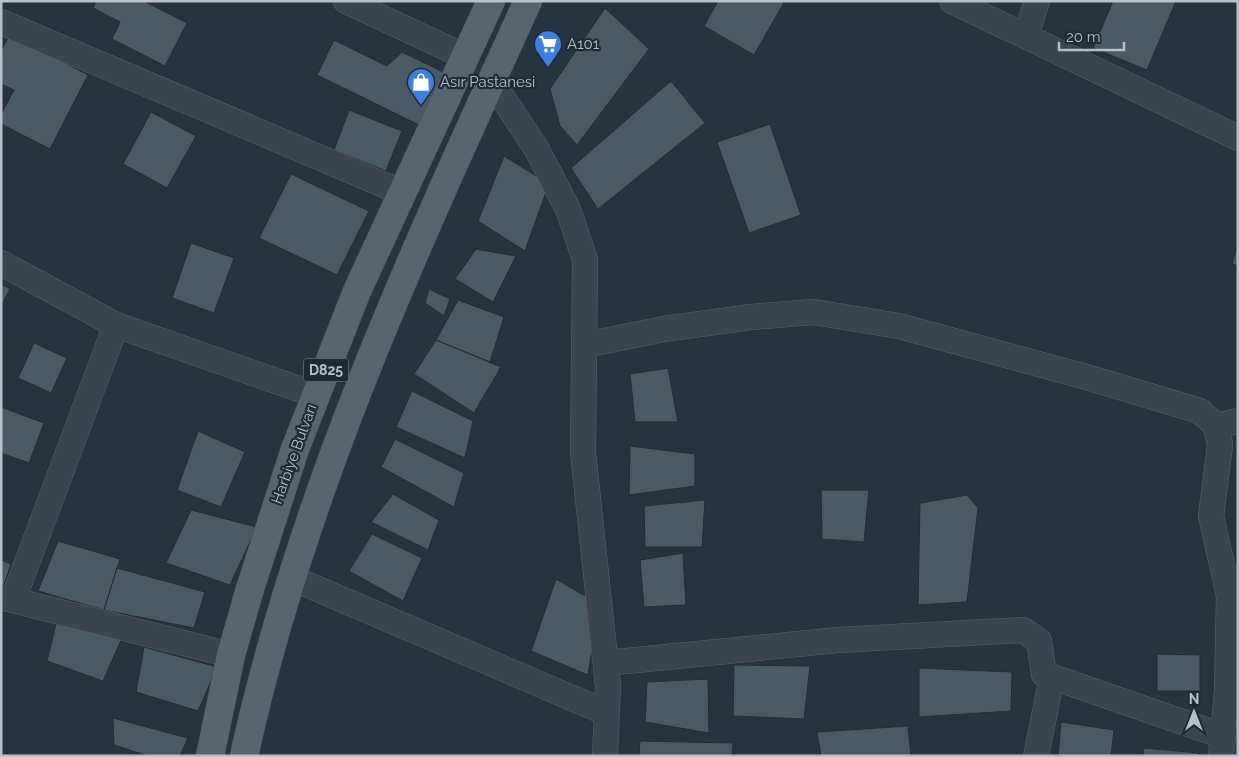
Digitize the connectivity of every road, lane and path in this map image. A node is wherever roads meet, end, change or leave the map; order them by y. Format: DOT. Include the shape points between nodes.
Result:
graph roads {
  1 [pos="346,1"];
  2 [pos="491,1"];
  3 [pos="528,1"];
  4 [pos="952,1"];
  5 [pos="1037,1"];
  6 [pos="1,22"];
  7 [pos="1026,35"];
  8 [pos="466,57"];
  9 [pos="491,80"];
  10 [pos="1238,138"];
  11 [pos="403,193"];
  12 [pos="1,263"];
  13 [pos="116,325"];
  14 [pos="585,345"];
  15 [pos="316,395"];
  16 [pos="1227,424"];
  17 [pos="292,578"];
  18 [pos="1233,597"];
  19 [pos="7,598"];
  20 [pos="231,655"];
  21 [pos="606,662"];
  22 [pos="1052,677"];
  23 [pos="607,712"];
  24 [pos="1222,746"];
  25 [pos="210,756"];
  26 [pos="244,756"];
  27 [pos="605,756"];
  28 [pos="1036,756"];
  1 -- 8 [label="street"];
  2 -- 8 [label="main road, Harbiye Bulvarı / D825"];
  3 -- 9 [label="main road, D825"];
  4 -- 7 [label="street"];
  5 -- 7 [label="street"];
  6 -- 11 [label="street"];
  7 -- 10 [label="street"];
  8 -- 11 [label="main road, Harbiye Bulvarı / D825"];
  9 -- 14 [label="street" via="536,148 568,209 585,260"];
  9 -- 17 [label="main road, D825" via="349,409"];
  11 -- 15 [label="main road, Harbiye Bulvarı / D825" via="357,291"];
  12 -- 13 [label="street"];
  13 -- 15 [label="street"];
  13 -- 19 [label="street"];
  14 -- 16 [label="street" via="664,329 814,312 899,326 1090,378 1200,411"];
  14 -- 21 [label="street" via="583,452"];
  15 -- 20 [label="main road, Harbiye Bulvarı / D825" via="270,522"];
  16 -- 18 [label="street" via="1220,445 1211,516"];
  17 -- 23 [label="street"];
  17 -- 26 [label="main road, D825" via="258,692"];
  18 -- 24 [label="street"];
  19 -- 20 [label="street"];
  20 -- 25 [label="main road, Harbiye Bulvarı / D825"];
  21 -- 22 [label="street" via="838,640 1023,630 1039,641 1044,674"];
  21 -- 23 [label="street"];
  22 -- 24 [label="street"];
  22 -- 28 [label="street"];
  23 -- 27 [label="street"];
}
